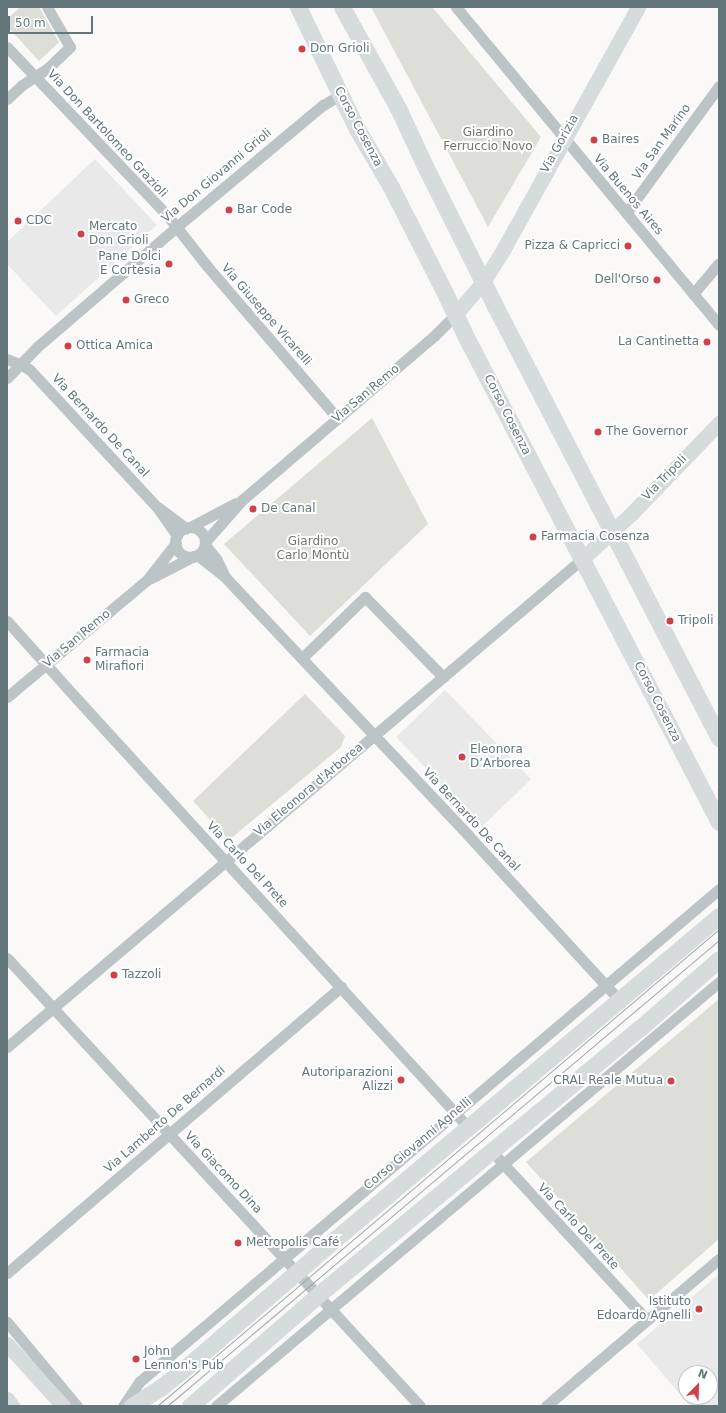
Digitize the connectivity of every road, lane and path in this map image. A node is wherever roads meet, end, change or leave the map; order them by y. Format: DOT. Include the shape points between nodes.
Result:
graph roads {
  1 [pos="47,7"];
  2 [pos="298,7"];
  3 [pos="342,7"];
  4 [pos="456,7"];
  5 [pos="638,7"];
  6 [pos="7,47"];
  7 [pos="35,76"];
  8 [pos="719,86"];
  9 [pos="340,95"];
  10 [pos="7,99"];
  11 [pos="564,138"];
  12 [pos="626,213"];
  13 [pos="176,228"];
  14 [pos="719,263"];
  15 [pos="483,282"];
  16 [pos="693,294"];
  17 [pos="455,316"];
  18 [pos="719,325"];
  19 [pos="7,359"];
  20 [pos="22,365"];
  21 [pos="7,378"];
  22 [pos="338,418"];
  23 [pos="719,423"];
  24 [pos="242,500"];
  25 [pos="157,507"];
  26 [pos="188,528"];
  27 [pos="612,533"];
  28 [pos="176,539"];
  29 [pos="205,544"];
  30 [pos="195,556"];
  31 [pos="582,559"];
  32 [pos="225,577"];
  33 [pos="147,580"];
  34 [pos="7,621"];
  35 [pos="302,658"];
  36 [pos="46,664"];
  37 [pos="443,677"];
  38 [pos="7,697"];
  39 [pos="374,735"];
  40 [pos="719,738"];
  41 [pos="719,822"];
  42 [pos="226,861"];
  43 [pos="719,889"];
  44 [pos="719,916"];
  45 [pos="7,958"];
  46 [pos="719,959"];
  47 [pos="719,982"];
  48 [pos="606,985"];
  49 [pos="341,987"];
  50 [pos="619,1000"];
  51 [pos="54,1008"];
  52 [pos="644,1034"];
  53 [pos="7,1047"];
  54 [pos="455,1112"];
  55 [pos="468,1128"];
  56 [pos="169,1134"];
  57 [pos="491,1151"];
  58 [pos="503,1163"];
  59 [pos="284,1258"];
  60 [pos="719,1259"];
  61 [pos="297,1272"];
  62 [pos="7,1273"];
  63 [pos="318,1295"];
  64 [pos="331,1309"];
  65 [pos="646,1320"];
  66 [pos="7,1322"];
  67 [pos="7,1344"];
  68 [pos="7,1399"];
  69 [pos="12,1406"];
  70 [pos="63,1406"];
  71 [pos="77,1406"];
  72 [pos="122,1406"];
  73 [pos="132,1406"];
  74 [pos="190,1406"];
  75 [pos="216,1406"];
  76 [pos="420,1406"];
  77 [pos="546,1406"];
  1 -- 7 [label="street, Via Don Bartolomeo Grazioli" via="70,47 47,69"];
  2 -- 9 [label="main road, Corso Cosenza"];
  3 -- 15 [label="main road" via="398,108"];
  4 -- 11 [label="street, Via Buenos Aires"];
  5 -- 11 [label="street, Via Gorizia"];
  6 -- 7 [label="street, Via Don Bartolomeo Grazioli"];
  7 -- 10 [label="street"];
  7 -- 13 [label="street, Via Don Bartolomeo Grazioli"];
  8 -- 12 [label="street, Via San Marino"];
  9 -- 13 [label="street, Via Don Giovanni Grioli" via="323,105"];
  9 -- 17 [label="main road, Corso Cosenza" via="405,214"];
  11 -- 12 [label="street, Via Buenos Aires"];
  11 -- 15 [label="street, Via Gorizia"];
  12 -- 16 [label="street, Via Buenos Aires"];
  13 -- 20 [label="street, Via Don Giovanni Grioli" via="37,347"];
  13 -- 22 [label="street, Via Giuseppe Vicarelli"];
  14 -- 16 [label="street"];
  15 -- 17 [label="street, Via San Remo"];
  15 -- 27 [label="main road"];
  16 -- 18 [label="street, Via Buenos Aires"];
  17 -- 22 [label="street, Via San Remo"];
  17 -- 31 [label="main road, Corso Cosenza"];
  19 -- 20 [label="street, Via Bernardo De Canal"];
  20 -- 21 [label="street, Via Don Giovanni Grioli"];
  20 -- 25 [label="street, Via Bernardo De Canal" via="30,370"];
  22 -- 24 [label="street, Via San Remo"];
  23 -- 27 [label="street, Via Tripoli"];
  24 -- 26 [label="street, Via San Remo"];
  24 -- 29 [label="street, Via San Remo"];
  25 -- 26 [label="street, Via Bernardo De Canal"];
  25 -- 28 [label="street, Via Bernardo De Canal"];
  26 -- 28 [label="street" via="180,531"];
  26 -- 29 [label="street" via="201,532"];
  27 -- 31 [label="street, Via Eleonora d'Arborea"];
  27 -- 40 [label="main road"];
  28 -- 30 [label="street" via="182,554"];
  28 -- 33 [label="street, Via San Remo"];
  29 -- 30 [label="street" via="203,550"];
  29 -- 32 [label="street, Via Bernardo De Canal"];
  30 -- 32 [label="street, Via Bernardo De Canal"];
  30 -- 33 [label="street, Via San Remo"];
  31 -- 37 [label="street, Via Eleonora d'Arborea"];
  31 -- 41 [label="main road, Corso Cosenza"];
  32 -- 35 [label="street, Via Bernardo De Canal"];
  33 -- 36 [label="street, Via San Remo"];
  34 -- 36 [label="street, Via Carlo Del Prete"];
  35 -- 37 [label="street" via="365,597"];
  35 -- 39 [label="street, Via Bernardo De Canal"];
  36 -- 38 [label="street, Via San Remo"];
  36 -- 42 [label="street, Via Carlo Del Prete"];
  37 -- 39 [label="street, Via Eleonora d'Arborea"];
  39 -- 42 [label="street, Via Eleonora d'Arborea"];
  39 -- 48 [label="street, Via Bernardo De Canal"];
  42 -- 49 [label="street, Via Carlo Del Prete"];
  42 -- 51 [label="street, Via Eleonora d'Arborea"];
  43 -- 48 [label="street, Corso Giovanni Agnelli"];
  44 -- 50 [label="main road, Corso Giovanni Agnelli"];
  45 -- 51 [label="street, Via Giacomo Dina"];
  46 -- 52 [label="main road"];
  47 -- 52 [label="street"];
  48 -- 50 [label="street, Via Bernardo De Canal"];
  48 -- 54 [label="street, Corso Giovanni Agnelli"];
  49 -- 54 [label="street, Via Carlo Del Prete"];
  49 -- 56 [label="street, Via Lamberto De Bernardi"];
  50 -- 55 [label="main road, Corso Giovanni Agnelli"];
  51 -- 53 [label="street, Via Eleonora d'Arborea"];
  51 -- 56 [label="street, Via Giacomo Dina"];
  52 -- 57 [label="main road"];
  52 -- 58 [label="street"];
  54 -- 55 [label="street, Via Carlo Del Prete"];
  54 -- 59 [label="street, Corso Giovanni Agnelli"];
  55 -- 61 [label="main road, Corso Giovanni Agnelli"];
  56 -- 59 [label="street, Via Giacomo Dina"];
  56 -- 62 [label="street, Via Lamberto De Bernardi"];
  57 -- 58 [label="street, Via Carlo Del Prete"];
  57 -- 63 [label="main road"];
  58 -- 64 [label="street"];
  58 -- 65 [label="street, Via Carlo Del Prete"];
  59 -- 61 [label="street, Via Giacomo Dina"];
  59 -- 72 [label="street, Corso Giovanni Agnelli" via="139,1382"];
  60 -- 65 [label="street"];
  61 -- 63 [label="street, Via Giacomo Dina"];
  61 -- 73 [label="main road, Corso Giovanni Agnelli" via="160,1388"];
  63 -- 64 [label="street, Via Giacomo Dina"];
  63 -- 74 [label="main road"];
  64 -- 75 [label="street"];
  64 -- 76 [label="street, Via Giacomo Dina"];
  65 -- 77 [label="street"];
  66 -- 71 [label="street"];
  67 -- 70 [label="street"];
  68 -- 69 [label="street"];
}
